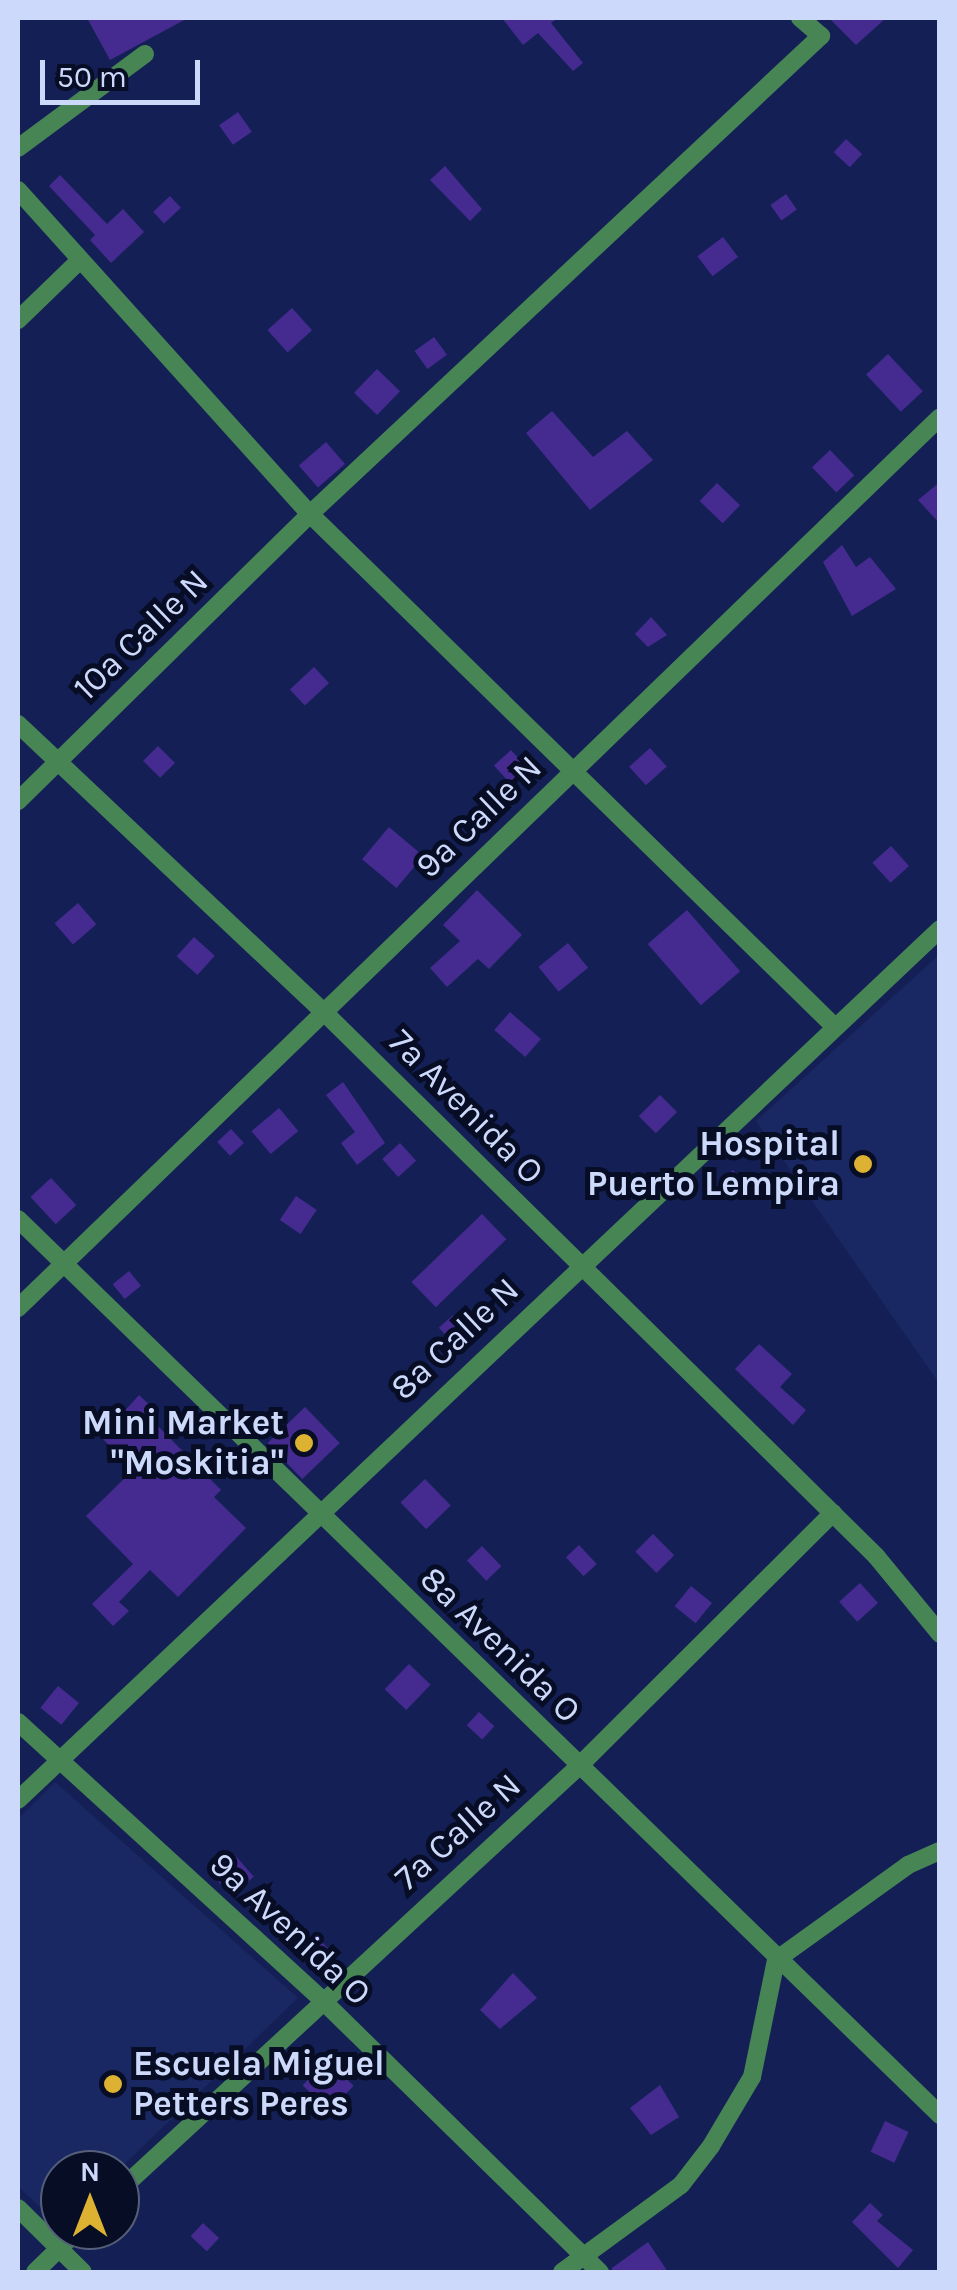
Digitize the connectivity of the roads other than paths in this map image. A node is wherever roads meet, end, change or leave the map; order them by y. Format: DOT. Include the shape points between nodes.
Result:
graph roads {
  1 [pos="800,18"];
  2 [pos="145,54"];
  3 [pos="18,148"];
  4 [pos="18,190"];
  5 [pos="78,262"];
  6 [pos="18,320"];
  7 [pos="940,418"];
  8 [pos="310,514"];
  9 [pos="18,724"];
  10 [pos="56,763"];
  11 [pos="574,771"];
  12 [pos="18,802"];
  13 [pos="940,928"];
  14 [pos="324,1012"];
  15 [pos="835,1027"];
  16 [pos="18,1219"];
  17 [pos="64,1264"];
  18 [pos="580,1266"];
  19 [pos="18,1308"];
  20 [pos="318,1512"];
  21 [pos="833,1513"];
  22 [pos="940,1634"];
  23 [pos="18,1722"];
  24 [pos="58,1760"];
  25 [pos="578,1766"];
  26 [pos="18,1800"];
  27 [pos="940,1851"];
  28 [pos="776,1960"];
  29 [pos="322,2000"];
  30 [pos="940,2114"];
  31 [pos="140,2171"];
  32 [pos="18,2208"];
  33 [pos="40,2231"];
  34 [pos="57,2250"];
  35 [pos="59,2250"];
  36 [pos="581,2252"];
  37 [pos="35,2272"];
  38 [pos="82,2272"];
  39 [pos="562,2272"];
  40 [pos="600,2272"];
  1 -- 8 [label="street, 10a Calle N" via="821,36"];
  2 -- 3 [label="street"];
  4 -- 5 [label="street"];
  5 -- 6 [label="street"];
  5 -- 8 [label="street"];
  7 -- 11 [label="street, 9a Calle N"];
  8 -- 10 [label="street, 10a Calle N"];
  8 -- 11 [label="street"];
  9 -- 10 [label="street, 7a Avenida O"];
  10 -- 12 [label="street, 10a Calle N"];
  10 -- 14 [label="street, 7a Avenida O"];
  11 -- 14 [label="street, 9a Calle N"];
  11 -- 15 [label="street"];
  13 -- 15 [label="street, 8a Calle N"];
  14 -- 17 [label="street, 9a Calle N"];
  14 -- 18 [label="street, 7a Avenida O"];
  15 -- 18 [label="street, 8a Calle N"];
  16 -- 17 [label="street, 8a Avenida O"];
  17 -- 19 [label="street"];
  17 -- 20 [label="street, 8a Avenida O"];
  18 -- 20 [label="street, 8a Calle N"];
  18 -- 21 [label="street, 7a Avenida O"];
  20 -- 24 [label="street, 8a Calle N"];
  20 -- 25 [label="street, 8a Avenida O"];
  21 -- 22 [label="street, 7a Avenida O"];
  21 -- 25 [label="street, 7a Calle N"];
  23 -- 24 [label="street, 9a Avenida O"];
  24 -- 26 [label="street, 8a Calle N"];
  24 -- 29 [label="street, 9a Avenida O"];
  25 -- 28 [label="street, 8a Avenida O"];
  25 -- 29 [label="street, 7a Calle N"];
  27 -- 28 [label="street" via="908,1865"];
  28 -- 30 [label="street, 8a Avenida O"];
  28 -- 36 [label="street" via="752,2077 711,2146 681,2185"];
  29 -- 31 [label="street, 7a Calle N"];
  29 -- 36 [label="street, 9a Avenida O"];
  32 -- 33 [label="street"];
  34 -- 37 [label="street"];
  35 -- 38 [label="street"];
  36 -- 39 [label="street"];
  36 -- 40 [label="street, 9a Avenida O"];
}
